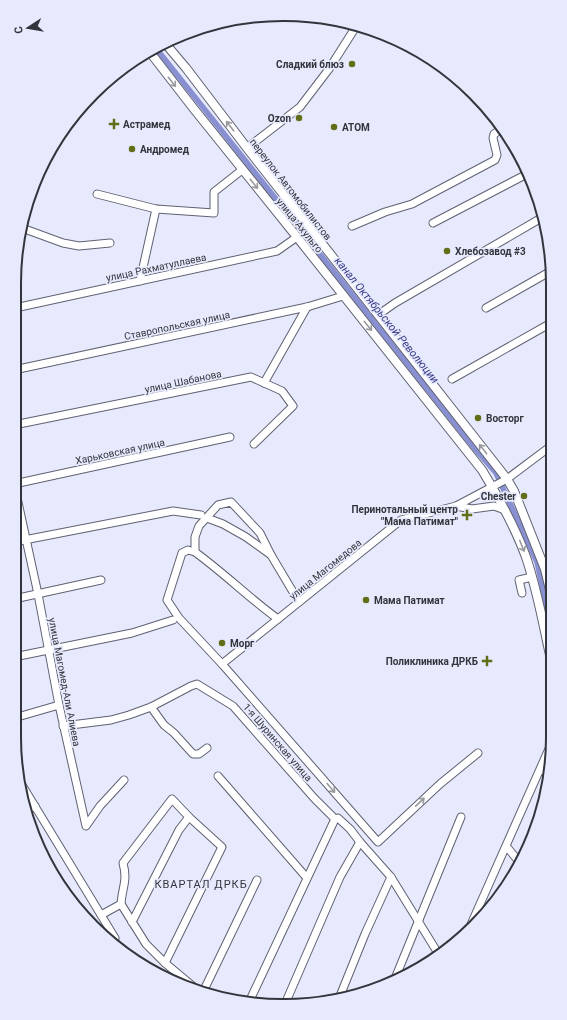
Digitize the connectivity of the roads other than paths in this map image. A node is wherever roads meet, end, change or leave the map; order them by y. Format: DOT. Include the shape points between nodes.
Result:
graph roads {
  1 [pos="353,31"];
  2 [pos="169,47"];
  3 [pos="153,56"];
  4 [pos="497,132"];
  5 [pos="247,148"];
  6 [pos="242,170"];
  7 [pos="523,176"];
  8 [pos="97,194"];
  9 [pos="156,209"];
  10 [pos="538,219"];
  11 [pos="433,223"];
  12 [pos="352,226"];
  13 [pos="27,230"];
  14 [pos="297,237"];
  15 [pos="110,243"];
  16 [pos="545,274"];
  17 [pos="140,281"];
  18 [pos="343,296"];
  19 [pos="21,306"];
  20 [pos="307,307"];
  21 [pos="486,308"];
  22 [pos="378,315"];
  23 [pos="546,326"];
  24 [pos="21,368"];
  25 [pos="452,379"];
  26 [pos="264,383"];
  27 [pos="21,424"];
  28 [pos="230,437"];
  29 [pos="254,444"];
  30 [pos="546,450"];
  31 [pos="507,479"];
  32 [pos="21,482"];
  33 [pos="494,486"];
  34 [pos="456,506"];
  35 [pos="505,510"];
  36 [pos="21,516"];
  37 [pos="204,516"];
  38 [pos="26,539"];
  39 [pos="21,540"];
  40 [pos="195,552"];
  41 [pos="271,555"];
  42 [pos="546,573"];
  43 [pos="532,577"];
  44 [pos="100,580"];
  45 [pos="522,593"];
  46 [pos="38,594"];
  47 [pos="21,598"];
  48 [pos="299,602"];
  49 [pos="278,618"];
  50 [pos="173,620"];
  51 [pos="546,638"];
  52 [pos="49,650"];
  53 [pos="21,656"];
  54 [pos="222,664"];
  55 [pos="59,705"];
  56 [pos="151,707"];
  57 [pos="21,716"];
  58 [pos="63,726"];
  59 [pos="207,748"];
  60 [pos="478,753"];
  61 [pos="545,759"];
  62 [pos="541,768"];
  63 [pos="544,771"];
  64 [pos="218,776"];
  65 [pos="124,780"];
  66 [pos="27,794"];
  67 [pos="35,806"];
  68 [pos="31,808"];
  69 [pos="189,817"];
  70 [pos="460,817"];
  71 [pos="336,819"];
  72 [pos="360,842"];
  73 [pos="507,847"];
  74 [pos="516,858"];
  75 [pos="391,877"];
  76 [pos="307,878"];
  77 [pos="257,880"];
  78 [pos="121,904"];
  79 [pos="101,915"];
  80 [pos="475,916"];
  81 [pos="418,921"];
  82 [pos="132,922"];
  83 [pos="115,938"];
  84 [pos="436,950"];
  85 [pos="164,963"];
  86 [pos="397,973"];
  87 [pos="185,980"];
  88 [pos="205,987"];
  89 [pos="342,992"];
  90 [pos="251,997"];
  91 [pos="287,999"];
  1 -- 5 [label="street" via="300,107"];
  5 -- 2 [label="main road, переулок Автомобилистов, one-way"];
  3 -- 6 [label="main road, улица Ахульго, one-way"];
  4 -- 12 [label="street" via="493,138 497,155 495,160 418,201"];
  5 -- 22 [label="main road, переулок Автомобилистов"];
  6 -- 9 [label="street" via="214,192 214,213"];
  6 -- 14 [label="main road, улица Ахульго, one-way"];
  7 -- 11 [label="street"];
  8 -- 9 [label="street"];
  9 -- 17 [label="street"];
  10 -- 22 [label="street"];
  13 -- 15 [label="street" via="79,246"];
  14 -- 17 [label="street, улица Рахматуллаева" via="277,251"];
  14 -- 18 [label="main road, улица Ахульго"];
  16 -- 21 [label="street"];
  17 -- 19 [label="street, улица Рахматуллаева"];
  18 -- 20 [label="street, Ставропольская улица"];
  18 -- 33 [label="main road, улица Ахульго, one-way"];
  20 -- 24 [label="street, Ставропольская улица"];
  20 -- 26 [label="street"];
  31 -- 22 [label="main road, переулок Автомобилистов, one-way"];
  23 -- 25 [label="street"];
  26 -- 27 [label="street, улица Шабанова" via="251,377"];
  26 -- 29 [label="street, улица Шабанова" via="282,391 293,406"];
  28 -- 32 [label="street, Харьковская улица"];
  30 -- 31 [label="street"];
  31 -- 33 [label="street, улица Магомедова"];
  31 -- 42 [label="main road, переулок Автомобилистов"];
  33 -- 34 [label="street, улица Магомедова"];
  33 -- 35 [label="main road, улица Ахульго"];
  34 -- 35 [label="street" via="472,509 494,506"];
  34 -- 48 [label="street, улица Магомедова" via="401,520"];
  35 -- 43 [label="main road, one-way"];
  36 -- 38 [label="street, улица Магомед-Али Алиева"];
  37 -- 38 [label="street" via="173,510"];
  37 -- 40 [label="street" via="195,537"];
  37 -- 41 [label="street" via="246,537"];
  37 -- 41 [label="street" via="218,505 231,502 260,533"];
  38 -- 39 [label="street"];
  38 -- 46 [label="street, улица Магомед-Али Алиева"];
  40 -- 49 [label="street"];
  40 -- 54 [label="street" via="188,550 182,553 167,600 179,618"];
  41 -- 48 [label="street"];
  43 -- 45 [label="street" via="520,580"];
  43 -- 51 [label="main road"];
  44 -- 46 [label="street"];
  46 -- 47 [label="street"];
  46 -- 52 [label="street, улица Магомед-Али Алиева"];
  48 -- 49 [label="street, улица Магомедова"];
  49 -- 54 [label="street, улица Магомедова"];
  50 -- 52 [label="street" via="132,633"];
  52 -- 53 [label="street"];
  52 -- 55 [label="street, улица Магомед-Али Алиева"];
  54 -- 60 [label="street, one-way" via="378,842 440,784"];
  55 -- 57 [label="street"];
  55 -- 58 [label="street, улица Магомед-Али Алиева"];
  56 -- 58 [label="street, 1-я Шуринская улица" via="110,720"];
  56 -- 59 [label="street" via="164,725 193,754 199,754"];
  56 -- 71 [label="street, 1-я Шуринская улица" via="191,686 202,686 233,706 314,798"];
  58 -- 65 [label="street, улица Магомед-Али Алиева" via="86,826"];
  61 -- 62 [label="street"];
  62 -- 63 [label="street"];
  62 -- 73 [label="street"];
  64 -- 76 [label="street"];
  66 -- 67 [label="street"];
  67 -- 68 [label="street"];
  67 -- 79 [label="street"];
  69 -- 78 [label="street" via="172,799 123,863 126,874"];
  69 -- 82 [label="street"];
  69 -- 85 [label="street" via="222,847"];
  70 -- 81 [label="street"];
  71 -- 72 [label="street, 1-я Шуринская улица" via="350,829"];
  71 -- 76 [label="street"];
  72 -- 75 [label="street, 1-я Шуринская улица"];
  72 -- 91 [label="street" via="340,877"];
  73 -- 74 [label="street"];
  73 -- 80 [label="street"];
  75 -- 81 [label="street, 1-я Шуринская улица"];
  75 -- 89 [label="street"];
  76 -- 90 [label="street"];
  77 -- 88 [label="street"];
  78 -- 79 [label="street"];
  78 -- 82 [label="street"];
  79 -- 83 [label="street"];
  81 -- 84 [label="street, 1-я Шуринская улица"];
  81 -- 86 [label="street"];
  82 -- 85 [label="street" via="146,944"];
  85 -- 87 [label="street"];
}
